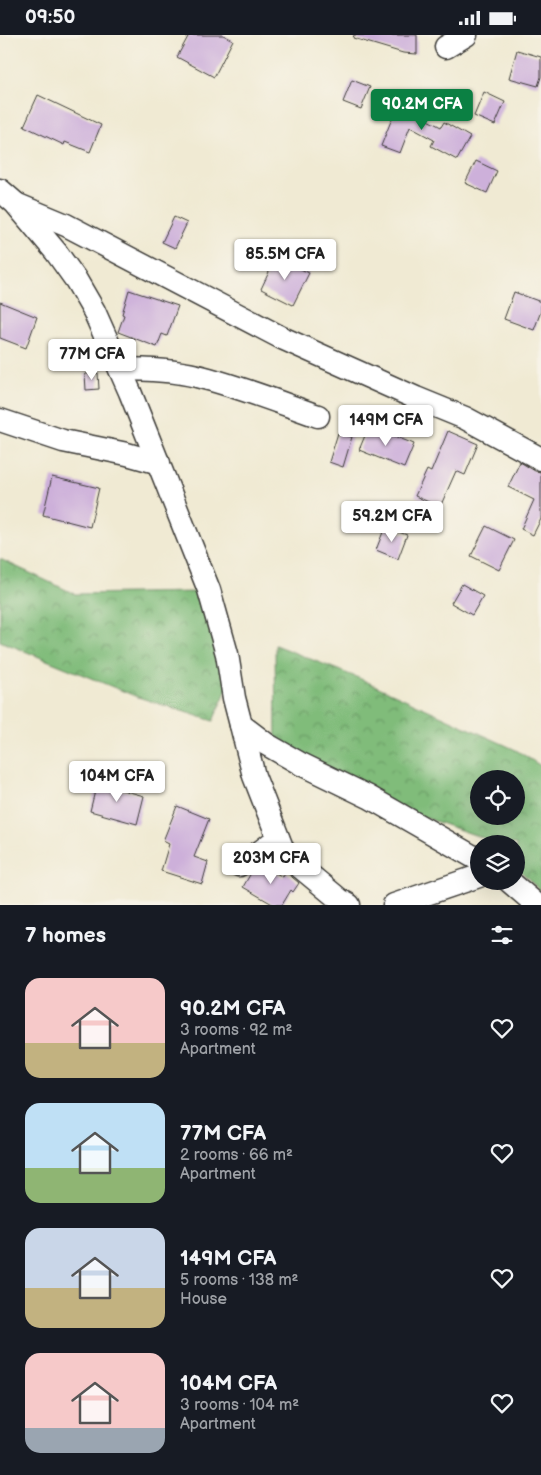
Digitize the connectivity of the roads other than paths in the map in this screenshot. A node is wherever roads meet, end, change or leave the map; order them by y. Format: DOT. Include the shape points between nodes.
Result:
graph roads {
  1 [pos="466,35"];
  2 [pos="446,47"];
  3 [pos="8,197"];
  4 [pos="120,369"];
  5 [pos="318,416"];
  6 [pos="0,420"];
  7 [pos="541,459"];
  8 [pos="159,463"];
  9 [pos="241,725"];
  10 [pos="278,838"];
  11 [pos="470,855"];
  12 [pos="239,865"];
  13 [pos="470,879"];
  14 [pos="520,890"];
  15 [pos="349,905"];
  16 [pos="394,905"];
  17 [pos="537,905"];
  1 -- 2 [label="street"];
  3 -- 4 [label="street" via="76,280"];
  3 -- 7 [label="street" via="282,338 466,418"];
  4 -- 5 [label="street" via="151,369 196,376"];
  4 -- 8 [label="street"];
  6 -- 8 [label="street" via="63,441"];
  8 -- 9 [label="street" via="209,590"];
  9 -- 10 [label="street" via="254,776"];
  9 -- 11 [label="street" via="301,764 369,797"];
  10 -- 12 [label="street"];
  10 -- 15 [label="street" via="283,850 299,866"];
  13 -- 16 [label="street"];
  14 -- 17 [label="street"];
}
